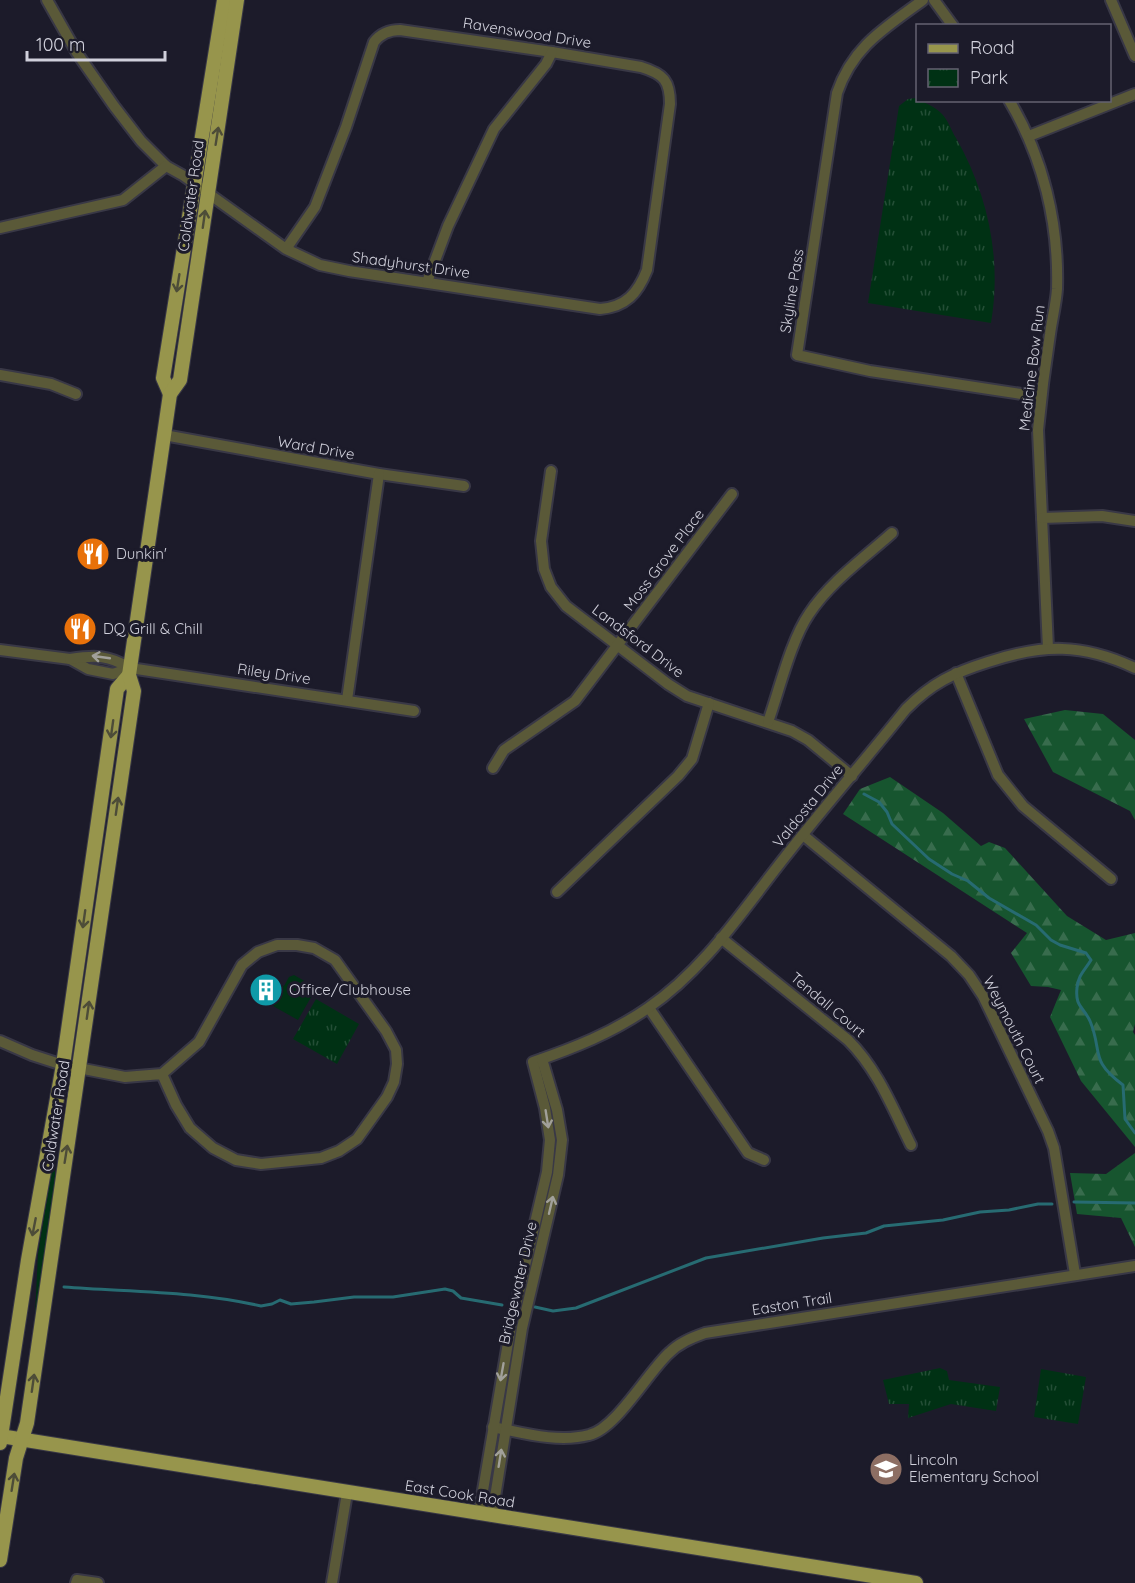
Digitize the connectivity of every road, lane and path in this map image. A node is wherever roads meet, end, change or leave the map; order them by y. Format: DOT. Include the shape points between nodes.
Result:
graph roads {
  1 [pos="47,0"];
  2 [pos="224,0"];
  3 [pos="237,0"];
  4 [pos="923,0"];
  5 [pos="934,0"];
  6 [pos="1111,0"];
  7 [pos="952,24"];
  8 [pos="552,51"];
  9 [pos="1135,56"];
  10 [pos="1135,94"];
  11 [pos="1010,102"];
  12 [pos="1029,136"];
  13 [pos="166,166"];
  14 [pos="195,184"];
  15 [pos="208,194"];
  16 [pos="0,228"];
  17 [pos="286,249"];
  18 [pos="427,282"];
  19 [pos="628,300"];
  20 [pos="0,375"];
  21 [pos="76,394"];
  22 [pos="170,394"];
  23 [pos="1041,397"];
  24 [pos="164,435"];
  25 [pos="551,471"];
  26 [pos="379,474"];
  27 [pos="464,486"];
  28 [pos="732,494"];
  29 [pos="1042,518"];
  30 [pos="1135,521"];
  31 [pos="892,533"];
  32 [pos="618,646"];
  33 [pos="1048,648"];
  34 [pos="0,650"];
  35 [pos="1135,668"];
  36 [pos="129,672"];
  37 [pos="956,673"];
  38 [pos="347,700"];
  39 [pos="708,703"];
  40 [pos="414,711"];
  41 [pos="768,722"];
  42 [pos="493,768"];
  43 [pos="852,776"];
  44 [pos="803,836"];
  45 [pos="1112,879"];
  46 [pos="557,892"];
  47 [pos="721,938"];
  48 [pos="649,1008"];
  49 [pos="0,1041"];
  50 [pos="538,1060"];
  51 [pos="63,1065"];
  52 [pos="80,1068"];
  53 [pos="162,1074"];
  54 [pos="911,1145"];
  55 [pos="764,1160"];
  56 [pos="1135,1266"];
  57 [pos="1075,1274"];
  58 [pos="499,1428"];
  59 [pos="0,1439"];
  60 [pos="22,1440"];
  61 [pos="346,1493"];
  62 [pos="485,1515"];
  63 [pos="0,1560"];
  64 [pos="76,1581"];
  65 [pos="98,1583"];
  66 [pos="332,1583"];
  67 [pos="916,1583"];
  1 -- 13 [label="street, Shadyhurst Drive" via="108,97 141,141"];
  2 -- 14 [label="main road, Coldwater Road"];
  15 -- 3 [label="main road, Coldwater Road, one-way"];
  4 -- 23 [label="street, Skyline Pass" via="875,36 854,56 843,76 837,93 797,355"];
  5 -- 7 [label="street"];
  6 -- 9 [label="street"];
  8 -- 17 [label="street, Ravenswood Drive" via="400,30 379,35 315,207"];
  8 -- 18 [label="street" via="494,129 448,226"];
  8 -- 19 [label="street, Ravenswood Drive" via="654,71 667,81 670,89 651,251 642,284"];
  10 -- 12 [label="street"];
  11 -- 12 [label="street, Medicine Bow Run"];
  12 -- 23 [label="street, Medicine Bow Run" via="1045,182 1056,238 1057,290"];
  13 -- 14 [label="street, Shadyhurst Drive"];
  13 -- 16 [label="street" via="123,200"];
  14 -- 15 [label="street, Shadyhurst Drive"];
  14 -- 22 [label="main road, Coldwater Road, one-way" via="163,378"];
  15 -- 17 [label="street, Shadyhurst Drive"];
  22 -- 15 [label="main road, Coldwater Road, one-way" via="180,380"];
  17 -- 18 [label="street, Shadyhurst Drive" via="320,265 349,272"];
  18 -- 19 [label="street, Shadyhurst Drive" via="600,309"];
  20 -- 21 [label="street" via="51,384"];
  22 -- 24 [label="main road, Coldwater Road"];
  23 -- 29 [label="street, Medicine Bow Run" via="1038,430"];
  24 -- 26 [label="street, Ward Drive"];
  24 -- 36 [label="main road, Coldwater Road"];
  25 -- 32 [label="street, Landsford Drive" via="540,541 543,569 566,606"];
  26 -- 27 [label="street, Ward Drive"];
  26 -- 38 [label="street"];
  28 -- 32 [label="street, Moss Grove Place"];
  29 -- 30 [label="street" via="1102,516"];
  29 -- 33 [label="street, Medicine Bow Run"];
  31 -- 41 [label="street" via="809,613"];
  32 -- 39 [label="street, Landsford Drive" via="668,684"];
  32 -- 42 [label="street, Moss Grove Place" via="575,701 504,750"];
  33 -- 35 [label="street, Valdosta Drive" via="1098,654"];
  33 -- 37 [label="street, Valdosta Drive" via="1010,655"];
  34 -- 36 [label="street, Riley Drive" via="70,659 88,669 113,674"];
  36 -- 38 [label="street, Riley Drive"];
  36 -- 51 [label="main road, Coldwater Road, one-way" via="117,689"];
  52 -- 36 [label="main road, Coldwater Road, one-way" via="134,691"];
  37 -- 43 [label="street, Valdosta Drive" via="924,692"];
  37 -- 45 [label="street" via="998,775 1023,806"];
  38 -- 40 [label="street, Riley Drive"];
  39 -- 41 [label="street, Landsford Drive"];
  39 -- 46 [label="street" via="692,759"];
  41 -- 43 [label="street, Landsford Drive" via="808,740"];
  43 -- 44 [label="street, Valdosta Drive"];
  44 -- 47 [label="street, Valdosta Drive"];
  44 -- 57 [label="street, Weymouth Court" via="951,956 983,996 1054,1148"];
  47 -- 48 [label="street, Valdosta Drive" via="677,986"];
  47 -- 54 [label="street, Tendall Court" via="864,1056"];
  48 -- 50 [label="street, Valdosta Drive" via="584,1044"];
  48 -- 55 [label="street" via="748,1153"];
  49 -- 51 [label="street"];
  50 -- 58 [label="street, Bridgewater Drive" via="550,1140 548,1162 511,1325"];
  51 -- 52 [label="street"];
  51 -- 59 [label="main road, Coldwater Road, one-way"];
  52 -- 53 [label="street" via="124,1077"];
  60 -- 52 [label="main road, Coldwater Road, one-way"];
  53 -- 53 [label="street" via="199,1042 242,965 258,952 277,945 314,948 335,960 387,1031 396,1050 394,1082 387,1097 357,1139 321,1158 261,1164 236,1160 213,1148 190,1128"];
  56 -- 57 [label="street, Easton Trail"];
  57 -- 58 [label="street, Easton Trail" via="705,1333 685,1340 668,1353 614,1419 591,1435 560,1438"];
  58 -- 62 [label="street, Bridgewater Drive"];
  59 -- 60 [label="main road, East Cook Road"];
  60 -- 61 [label="main road, East Cook Road"];
  63 -- 60 [label="main road, Coldwater Road, one-way"];
  61 -- 62 [label="main road, East Cook Road"];
  61 -- 66 [label="street"];
  62 -- 67 [label="main road, East Cook Road"];
  64 -- 65 [label="street"];
}
